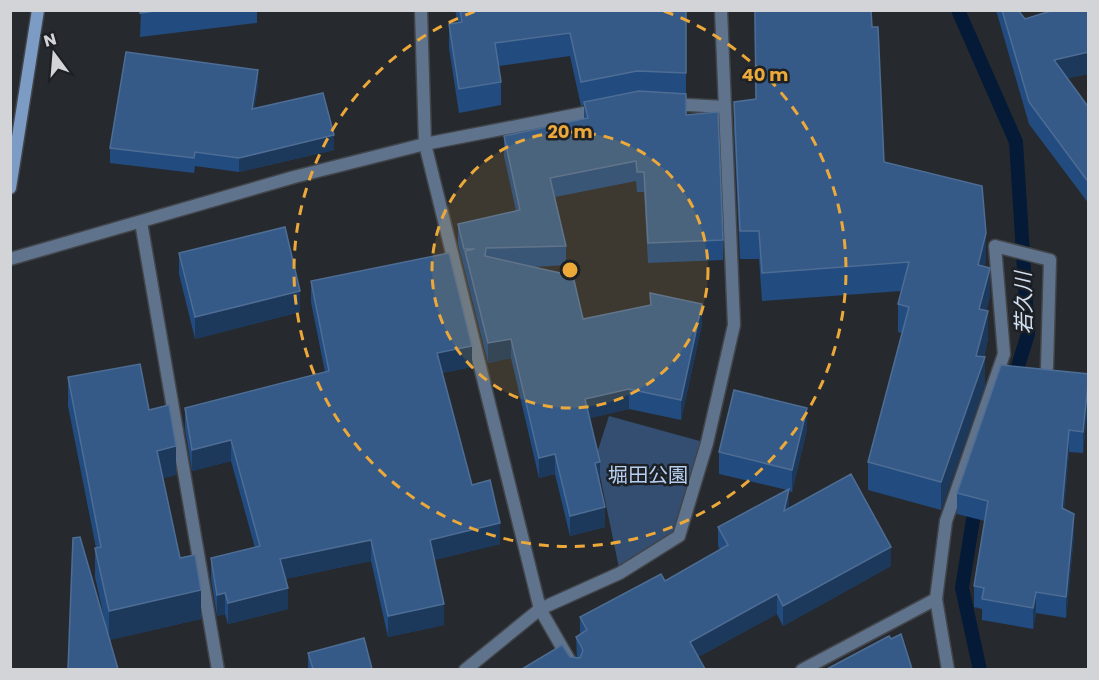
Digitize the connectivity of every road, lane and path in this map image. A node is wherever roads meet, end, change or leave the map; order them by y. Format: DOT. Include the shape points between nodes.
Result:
graph roads {
  1 [pos="38,10"];
  2 [pos="420,10"];
  3 [pos="721,10"];
  4 [pos="660,104"];
  5 [pos="616,107"];
  6 [pos="725,107"];
  7 [pos="425,144"];
  8 [pos="10,188"];
  9 [pos="141,222"];
  10 [pos="10,259"];
  11 [pos="1047,367"];
  12 [pos="936,599"];
  13 [pos="540,609"];
  14 [pos="218,669"];
  15 [pos="465,669"];
  16 [pos="574,669"];
  17 [pos="802,669"];
  18 [pos="948,669"];
  1 -- 8 [label="main road"];
  2 -- 7 [label="street"];
  3 -- 6 [label="street"];
  4 -- 6 [label="street"];
  5 -- 7 [label="street"];
  6 -- 13 [label="street" via="734,325 679,536 620,573"];
  7 -- 9 [label="street"];
  7 -- 13 [label="street"];
  9 -- 10 [label="street"];
  9 -- 14 [label="street"];
  11 -- 12 [label="street" via="1050,260 995,246 1004,354 946,521"];
  12 -- 17 [label="street"];
  12 -- 18 [label="street"];
  13 -- 15 [label="street"];
  13 -- 16 [label="street"];
}
